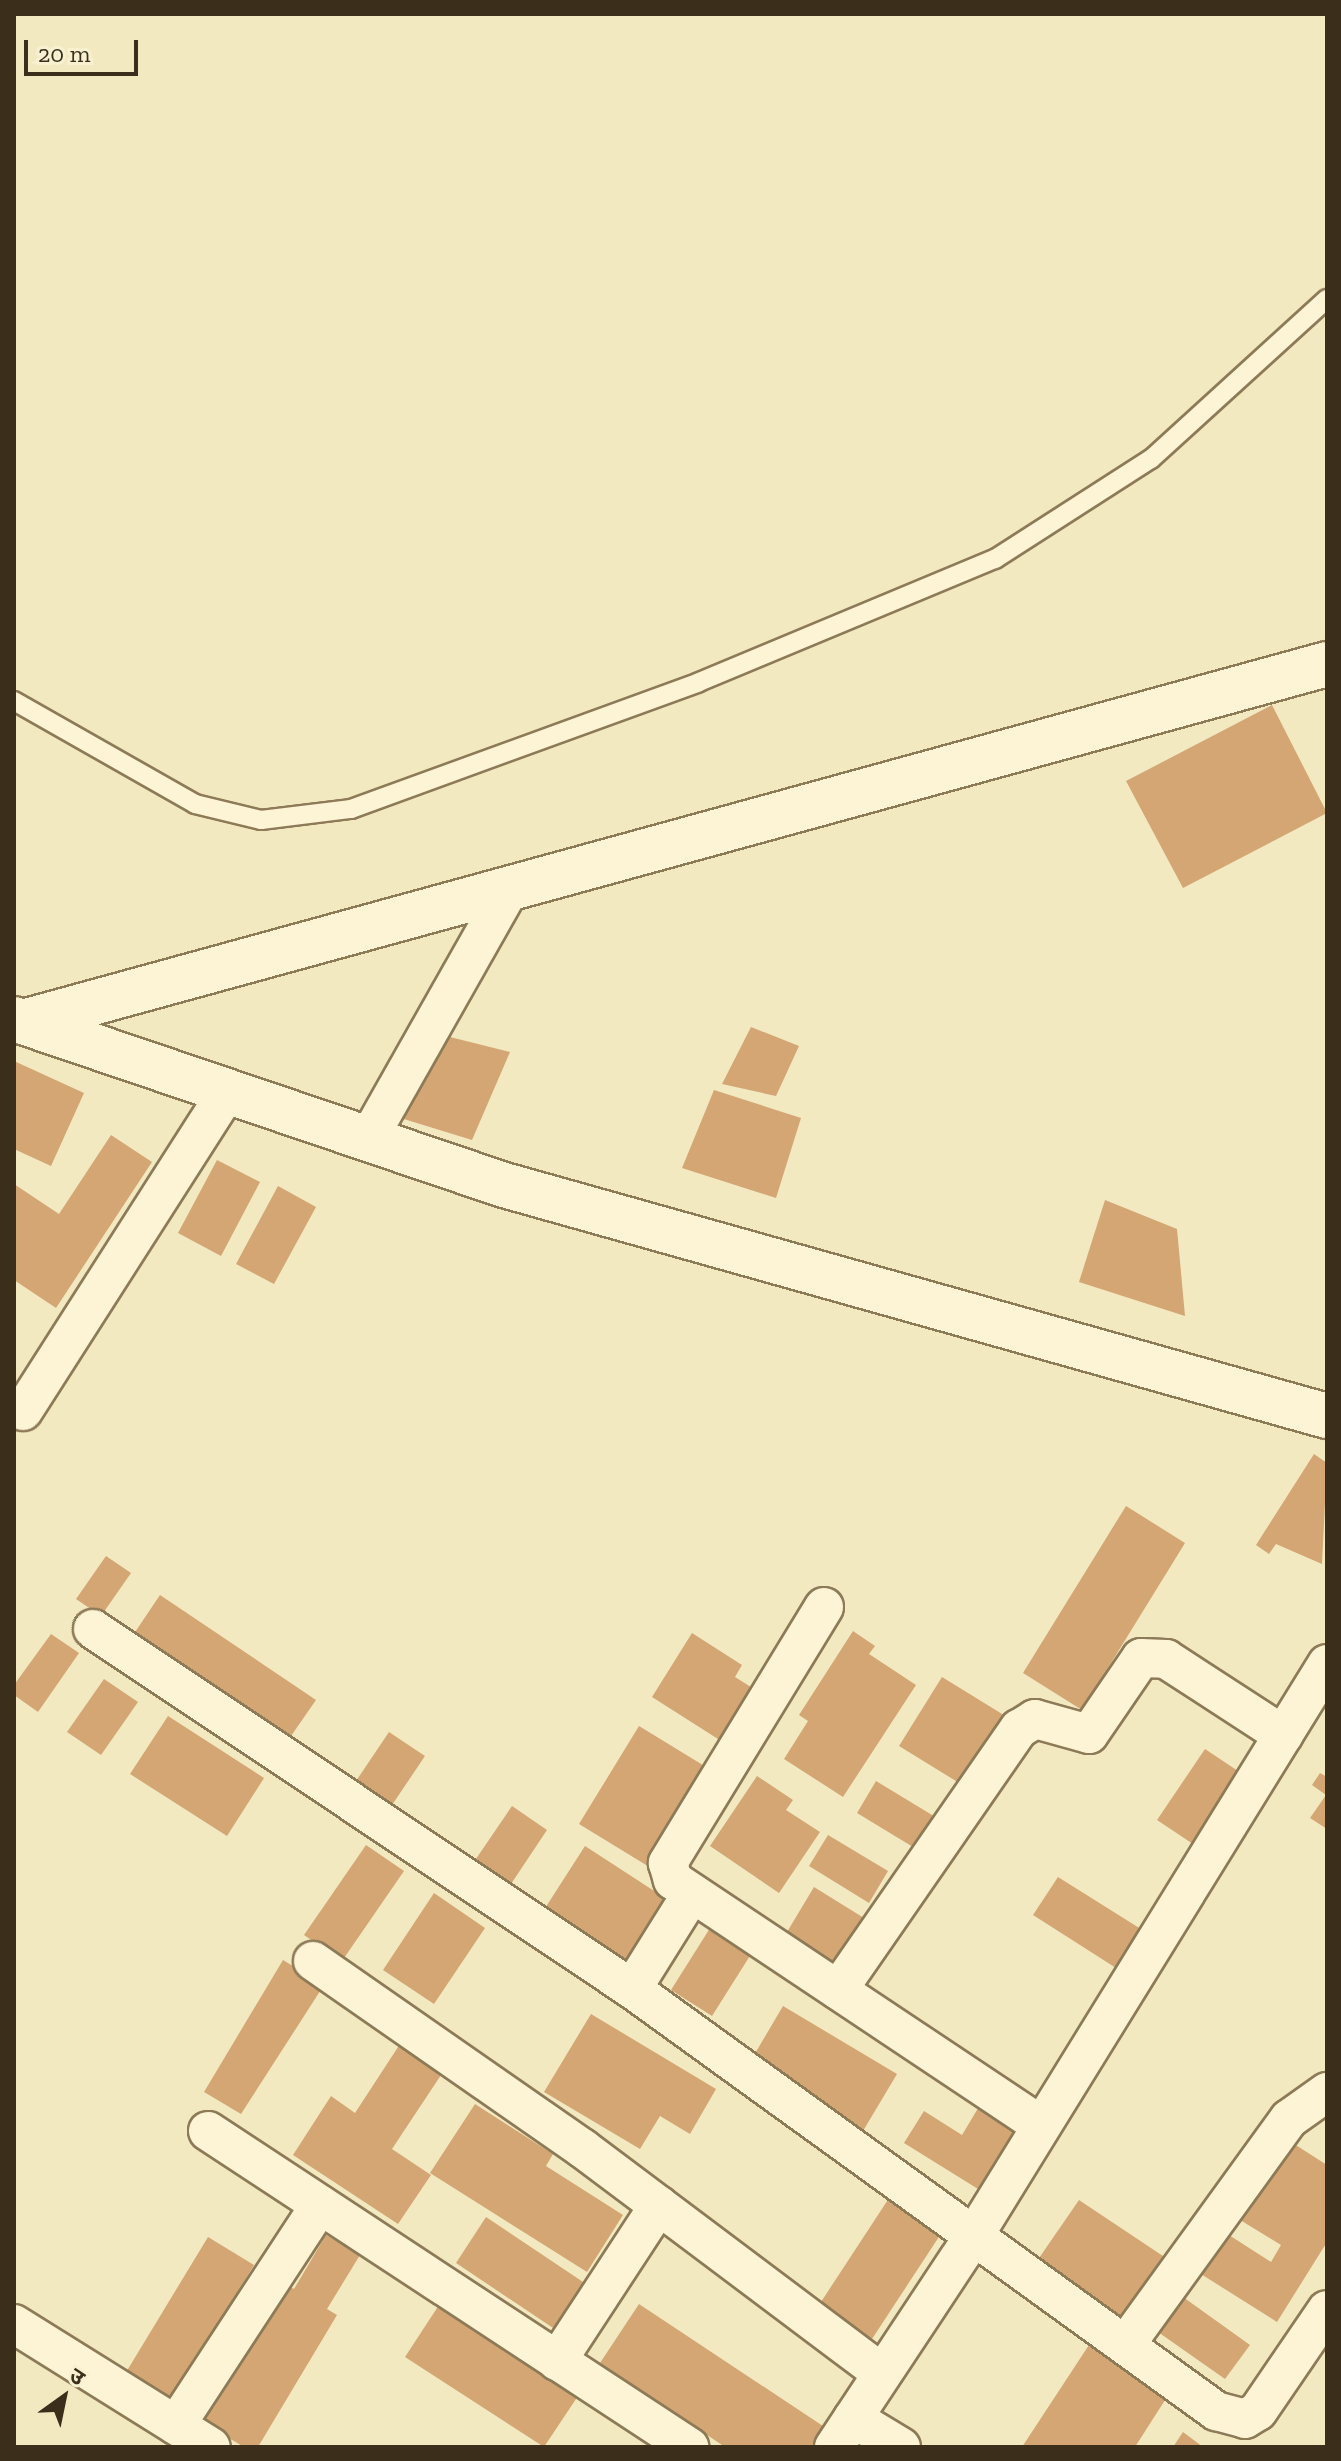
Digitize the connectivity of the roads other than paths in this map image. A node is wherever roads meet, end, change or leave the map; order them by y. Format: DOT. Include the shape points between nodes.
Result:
graph roads {
  1 [pos="1327,299"];
  2 [pos="1327,664"];
  3 [pos="14,701"];
  4 [pos="510,888"];
  5 [pos="18,1021"];
  6 [pos="227,1092"];
  7 [pos="368,1139"];
  8 [pos="23,1411"];
  9 [pos="1327,1416"];
  10 [pos="824,1607"];
  11 [pos="93,1629"];
  12 [pos="1327,1664"];
  13 [pos="1283,1735"];
  14 [pos="692,1893"];
  15 [pos="313,1961"];
  16 [pos="632,1989"];
  17 [pos="838,1990"];
  18 [pos="1327,2092"];
  19 [pos="1039,2124"];
  20 [pos="208,2131"];
  21 [pos="320,2205"];
  22 [pos="659,2205"];
  23 [pos="975,2234"];
  24 [pos="1327,2310"];
  25 [pos="14,2324"];
  26 [pos="1126,2344"];
  27 [pos="557,2361"];
  28 [pos="882,2373"];
  29 [pos="176,2425"];
  30 [pos="843,2433"];
  31 [pos="211,2447"];
  32 [pos="689,2447"];
  33 [pos="901,2447"];
  1 -- 3 [label="lane" via="1151,459 995,559 699,682 351,809 261,820 195,804"];
  2 -- 4 [label="street"];
  4 -- 5 [label="street"];
  4 -- 7 [label="street"];
  5 -- 6 [label="street"];
  6 -- 7 [label="street"];
  6 -- 8 [label="street"];
  7 -- 9 [label="street" via="504,1185"];
  10 -- 14 [label="street" via="668,1863 673,1880"];
  11 -- 16 [label="street"];
  12 -- 13 [label="street"];
  13 -- 17 [label="street" via="1166,1659 1141,1658 1089,1734 1035,1719 1019,1729"];
  13 -- 19 [label="street"];
  14 -- 16 [label="street"];
  14 -- 17 [label="street"];
  15 -- 22 [label="street"];
  16 -- 23 [label="street"];
  17 -- 19 [label="street"];
  18 -- 26 [label="street" via="1289,2119"];
  19 -- 23 [label="street"];
  20 -- 21 [label="street"];
  21 -- 27 [label="street"];
  21 -- 29 [label="street"];
  22 -- 27 [label="street"];
  22 -- 28 [label="street"];
  23 -- 26 [label="street"];
  23 -- 28 [label="street"];
  24 -- 26 [label="street" via="1258,2411 1245,2419 1216,2411"];
  25 -- 29 [label="street"];
  27 -- 32 [label="street"];
  28 -- 30 [label="street"];
  29 -- 31 [label="street"];
  30 -- 33 [label="street"];
}
